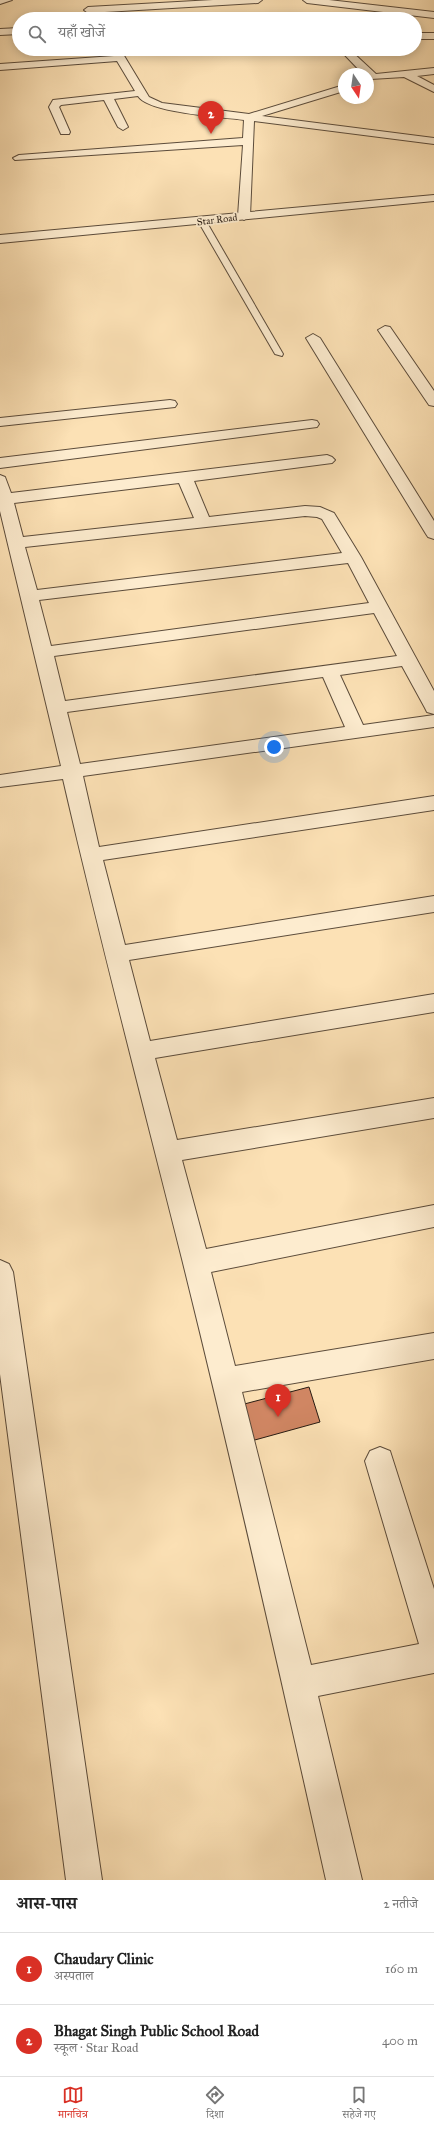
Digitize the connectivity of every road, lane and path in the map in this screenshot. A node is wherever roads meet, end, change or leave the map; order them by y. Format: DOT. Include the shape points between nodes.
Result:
graph roads {
  1 [pos="8,0"];
  2 [pos="258,0"];
  3 [pos="307,0"];
  4 [pos="0,1"];
  5 [pos="327,2"];
  6 [pos="89,12"];
  7 [pos="325,12"];
  8 [pos="403,12"];
  9 [pos="422,14"];
  10 [pos="434,16"];
  11 [pos="12,31"];
  12 [pos="0,32"];
  13 [pos="422,36"];
  14 [pos="434,36"];
  15 [pos="100,56"];
  16 [pos="119,56"];
  17 [pos="351,56"];
  18 [pos="0,67"];
  19 [pos="434,71"];
  20 [pos="406,74"];
  21 [pos="380,77"];
  22 [pos="374,79"];
  23 [pos="434,89"];
  24 [pos="338,90"];
  25 [pos="141,93"];
  26 [pos="107,96"];
  27 [pos="250,118"];
  28 [pos="123,127"];
  29 [pos="65,132"];
  30 [pos="248,141"];
  31 [pos="434,141"];
  32 [pos="19,158"];
  33 [pos="434,198"];
  34 [pos="244,216"];
  35 [pos="202,221"];
  36 [pos="0,239"];
  37 [pos="385,330"];
  38 [pos="313,338"];
  39 [pos="279,354"];
  40 [pos="434,402"];
  41 [pos="170,404"];
  42 [pos="0,422"];
  43 [pos="312,424"];
  44 [pos="327,460"];
  45 [pos="0,463"];
  46 [pos="185,477"];
  47 [pos="2,489"];
  48 [pos="203,522"];
  49 [pos="434,534"];
  50 [pos="15,543"];
  51 [pos="353,557"];
  52 [pos="29,596"];
  53 [pos="379,608"];
  54 [pos="44,652"];
  55 [pos="408,660"];
  56 [pos="330,671"];
  57 [pos="56,708"];
  58 [pos="434,708"];
  59 [pos="434,721"];
  60 [pos="357,733"];
  61 [pos="72,771"];
  62 [pos="0,781"];
  63 [pos="434,803"];
  64 [pos="91,855"];
  65 [pos="434,904"];
  66 [pos="118,954"];
  67 [pos="434,1003"];
  68 [pos="143,1051"];
  69 [pos="434,1108"];
  70 [pos="168,1152"];
  71 [pos="434,1216"];
  72 [pos="196,1263"];
  73 [pos="0,1272"];
  74 [pos="434,1346"];
  75 [pos="225,1381"];
  76 [pos="380,1461"];
  77 [pos="434,1641"];
  78 [pos="434,1657"];
  79 [pos="299,1684"];
  80 [pos="84,1880"];
  81 [pos="344,1880"];
  1 -- 4 [label="street"];
  2 -- 6 [label="street" via="85,8"];
  3 -- 5 [label="street"];
  5 -- 7 [label="street"];
  5 -- 8 [label="street"];
  9 -- 10 [label="street"];
  11 -- 12 [label="street"];
  13 -- 14 [label="street"];
  15 -- 18 [label="street"];
  16 -- 25 [label="street"];
  17 -- 21 [label="street" via="369,74"];
  19 -- 20 [label="street"];
  20 -- 21 [label="street"];
  20 -- 23 [label="street"];
  21 -- 22 [label="street"];
  24 -- 27 [label="street" via="259,112"];
  25 -- 26 [label="street"];
  25 -- 27 [label="street" via="150,103 160,106"];
  26 -- 28 [label="street"];
  26 -- 29 [label="street" via="63,100 54,104"];
  27 -- 30 [label="street"];
  27 -- 31 [label="street"];
  30 -- 32 [label="street"];
  30 -- 34 [label="street"];
  33 -- 34 [label="street, Star Road"];
  34 -- 35 [label="street, Star Road"];
  35 -- 36 [label="street, Star Road"];
  35 -- 39 [label="lane"];
  37 -- 40 [label="street"];
  38 -- 49 [label="street"];
  41 -- 42 [label="street"];
  43 -- 45 [label="street"];
  44 -- 46 [label="street"];
  46 -- 47 [label="street"];
  46 -- 48 [label="street"];
  47 -- 50 [label="street"];
  48 -- 50 [label="street"];
  48 -- 51 [label="street" via="305,510 320,512 328,516"];
  50 -- 52 [label="street"];
  51 -- 52 [label="street"];
  51 -- 53 [label="street"];
  52 -- 54 [label="street"];
  53 -- 54 [label="street"];
  53 -- 55 [label="street"];
  54 -- 57 [label="street"];
  55 -- 56 [label="street"];
  55 -- 58 [label="street"];
  56 -- 57 [label="street"];
  56 -- 60 [label="street"];
  57 -- 61 [label="street"];
  59 -- 60 [label="street"];
  60 -- 61 [label="street"];
  61 -- 62 [label="street"];
  61 -- 64 [label="street"];
  63 -- 64 [label="street"];
  64 -- 66 [label="street"];
  65 -- 66 [label="street"];
  66 -- 68 [label="street"];
  67 -- 68 [label="street"];
  68 -- 70 [label="street"];
  69 -- 70 [label="street"];
  70 -- 72 [label="street"];
  71 -- 72 [label="street"];
  72 -- 75 [label="street"];
  73 -- 80 [label="street"];
  74 -- 75 [label="street"];
  75 -- 79 [label="street"];
  76 -- 77 [label="street"];
  78 -- 79 [label="street"];
  79 -- 81 [label="street"];
}
